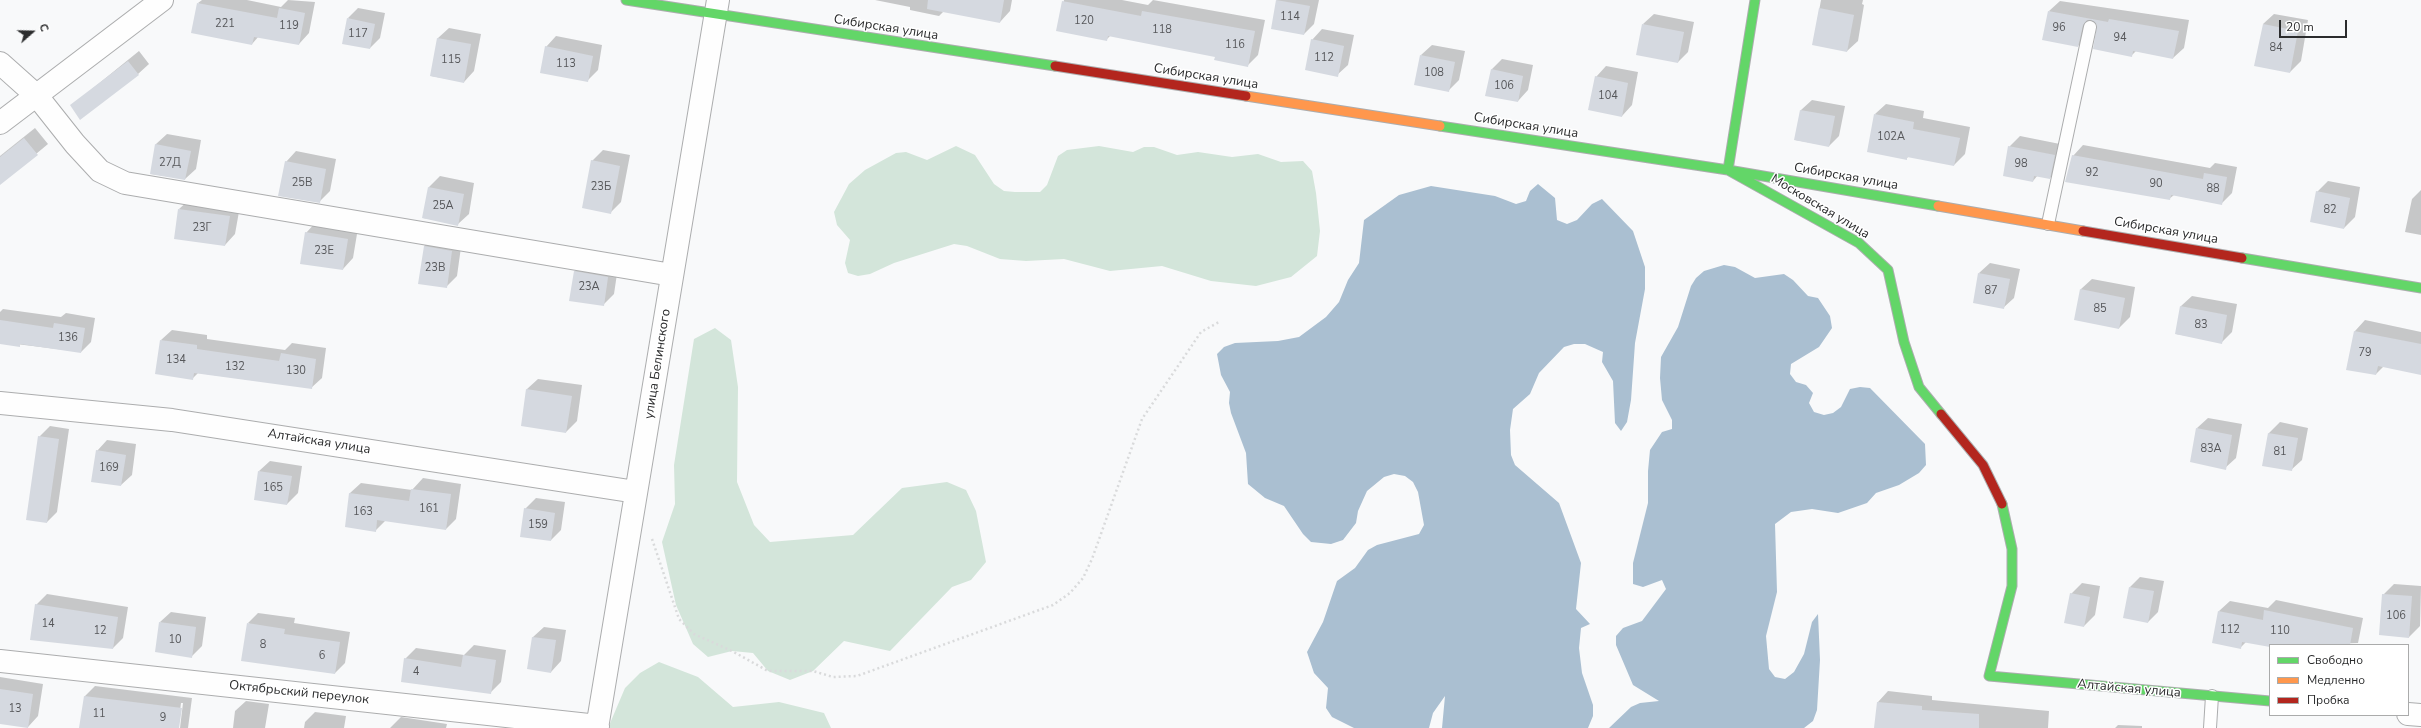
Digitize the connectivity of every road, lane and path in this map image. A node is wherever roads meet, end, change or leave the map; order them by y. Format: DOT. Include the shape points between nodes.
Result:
graph roads {
  1 [pos="162,0"];
  2 [pos="626,0"];
  3 [pos="1755,0"];
  4 [pos="716,8"];
  5 [pos="2090,27"];
  6 [pos="0,63"];
  7 [pos="37,96"];
  8 [pos="0,123"];
  9 [pos="1728,170"];
  10 [pos="2048,224"];
  11 [pos="672,275"];
  12 [pos="2421,288"];
  13 [pos="1219,322"];
  14 [pos="0,403"];
  15 [pos="636,492"];
  16 [pos="651,537"];
  17 [pos="0,661"];
  18 [pos="1989,676"];
  19 [pos="2212,696"];
  20 [pos="2269,701"];
  21 [pos="2409,714"];
  22 [pos="2421,715"];
  23 [pos="597,727"];
  24 [pos="2210,728"];
  1 -- 7 [label="street"];
  2 -- 4 [label="street, Сибирская улица"];
  3 -- 9 [label="street"];
  4 -- 9 [label="street, Сибирская улица"];
  4 -- 11 [label="street, улица Белинского"];
  5 -- 10 [label="lane"];
  6 -- 7 [label="street"];
  7 -- 8 [label="street"];
  7 -- 11 [label="street" via="100,171 124,182"];
  9 -- 10 [label="street, Сибирская улица"];
  9 -- 18 [label="street, Московская улица" via="1859,243 1888,270 1904,342 1919,387 1983,465 2004,509 2012,549 2012,586"];
  10 -- 12 [label="street, Сибирская улица"];
  11 -- 15 [label="street, улица Белинского"];
  13 -- 16 [label="path" via="1201,332 1142,419 1083,578 1075,588 1053,605 857,676 833,677 813,671 768,671 694,634 679,619"];
  14 -- 15 [label="street, Алтайская улица" via="172,420"];
  15 -- 23 [label="street, улица Белинского"];
  17 -- 23 [label="street, Октябрьский переулок"];
  18 -- 19 [label="street, Алтайская улица"];
  19 -- 20 [label="street, Алтайская улица"];
  19 -- 24 [label="lane"];
  21 -- 22 [label="street"];
}
